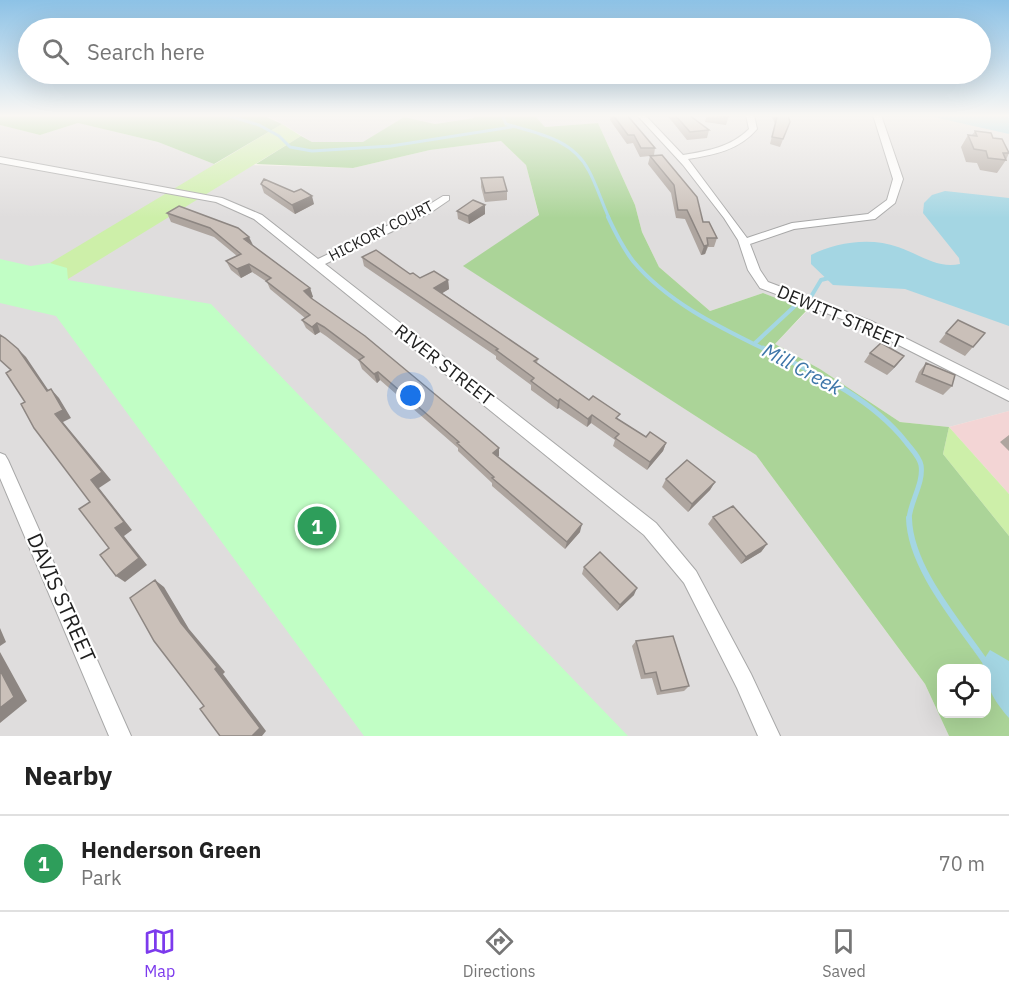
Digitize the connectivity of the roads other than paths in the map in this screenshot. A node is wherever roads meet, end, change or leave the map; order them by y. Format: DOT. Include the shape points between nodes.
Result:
graph roads {
  1 [pos="673,149"];
  2 [pos="725,149"];
  3 [pos="888,149"];
  4 [pos="681,158"];
  5 [pos="0,160"];
  6 [pos="446,198"];
  7 [pos="744,243"];
  8 [pos="316,264"];
  9 [pos="1008,393"];
  10 [pos="0,460"];
  11 [pos="6,489"];
  12 [pos="120,736"];
  13 [pos="768,736"];
  1 -- 4 [label="street, DEWITT STREET"];
  2 -- 4 [label="street"];
  3 -- 7 [label="street" via="898,179 892,201 871,217 792,226"];
  4 -- 7 [label="street, DEWITT STREET"];
  5 -- 8 [label="street, RIVER STREET" via="219,200 258,217"];
  6 -- 8 [label="street, HICKORY COURT"];
  7 -- 9 [label="street, DEWITT STREET" via="764,285 867,324"];
  8 -- 13 [label="street, RIVER STREET" via="650,529 690,577"];
  10 -- 11 [label="street, DAVIS STREET"];
  11 -- 12 [label="street, DAVIS STREET"];
}
